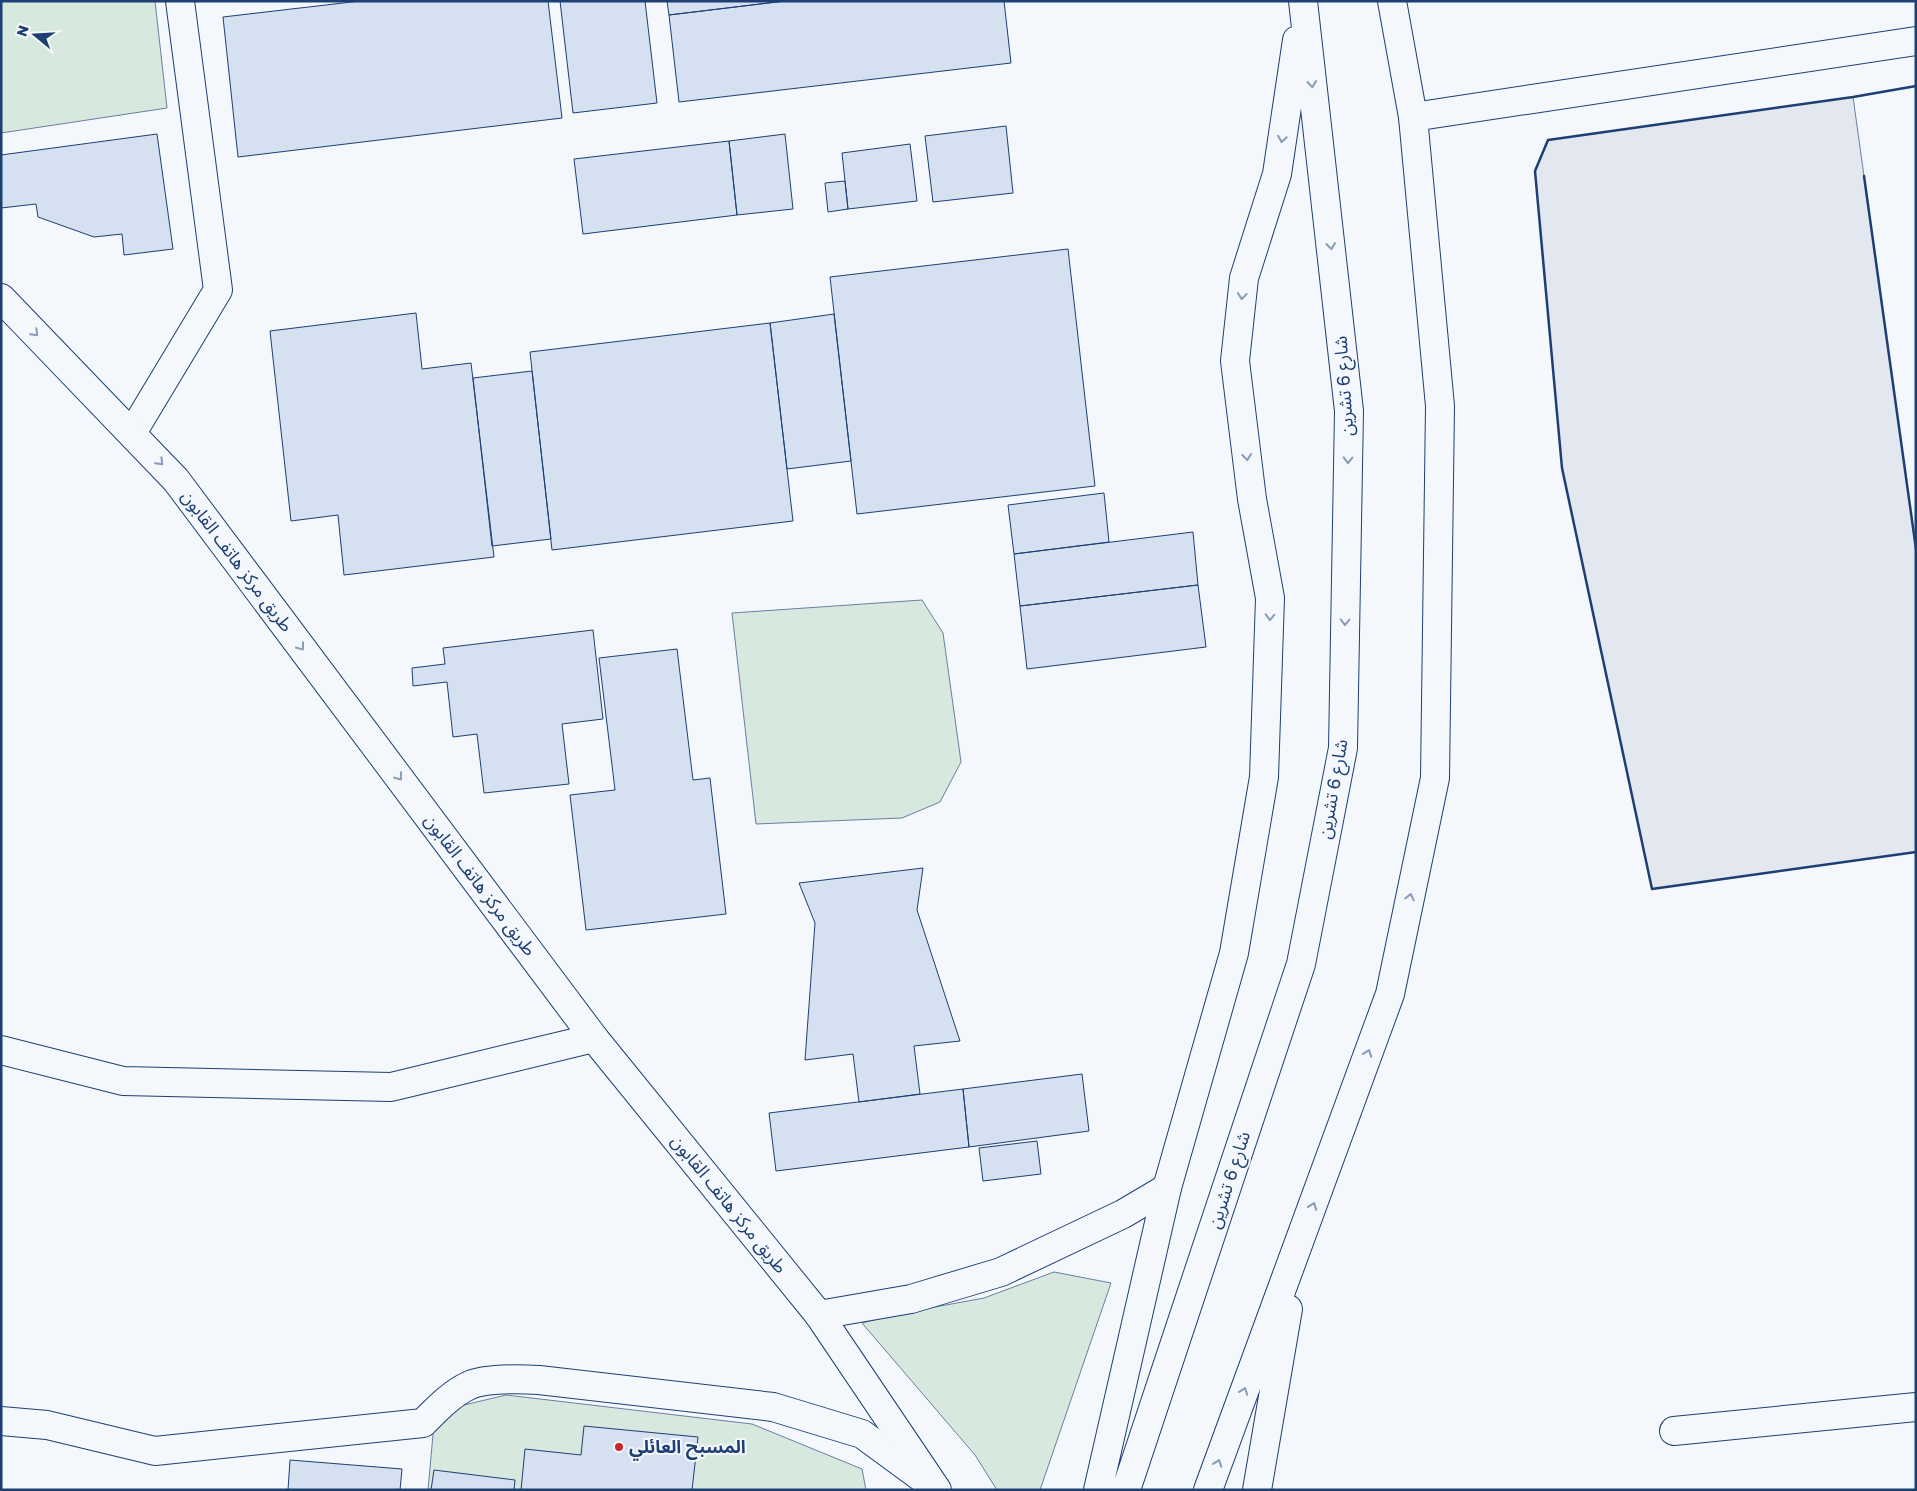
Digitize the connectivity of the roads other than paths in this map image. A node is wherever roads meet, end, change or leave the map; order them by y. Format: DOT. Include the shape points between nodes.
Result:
graph roads {
  1 [pos="180,1"];
  2 [pos="1392,1"];
  3 [pos="1303,3"];
  4 [pos="1916,41"];
  5 [pos="1413,117"];
  6 [pos="1,298"];
  7 [pos="132,433"];
  8 [pos="594,1038"];
  9 [pos="1,1050"];
  10 [pos="1167,1188"];
  11 [pos="1300,1242"];
  12 [pos="819,1315"];
  13 [pos="1916,1407"];
  14 [pos="1,1421"];
  15 [pos="1674,1431"];
  16 [pos="935,1488"];
  17 [pos="1098,1490"];
  18 [pos="1126,1490"];
  19 [pos="1208,1490"];
  20 [pos="1257,1490"];
  1 -- 7 [label="main road" via="218,290"];
  2 -- 5 [label="main road"];
  3 -- 10 [label="main road, one-way" via="1277,174 1244,278 1236,361 1252,499 1270,598 1264,777 1234,953"];
  3 -- 18 [label="main road, شارع 6 تشرين, one-way" via="1349,411 1343,748 1301,964"];
  4 -- 5 [label="main road"];
  11 -- 5 [label="main road, one-way" via="1390,994 1435,778 1440,406"];
  6 -- 7 [label="main road, طريق مركز هاتف القابون, one-way"];
  7 -- 8 [label="main road, طريق مركز هاتف القابون, one-way" via="176,480"];
  8 -- 9 [label="main road" via="392,1087 124,1081"];
  8 -- 12 [label="main road, طريق مركز هاتف القابون"];
  10 -- 12 [label="main road" via="1123,1214 1001,1272 911,1299"];
  10 -- 17 [label="main road"];
  19 -- 11 [label="main road, one-way"];
  11 -- 20 [label="main road"];
  12 -- 16 [label="main road, طريق مركز هاتف القابون"];
  13 -- 15 [label="main road"];
  14 -- 16 [label="main road" via="47,1425 155,1451 423,1423 469,1385 510,1379 539,1380 773,1407 862,1434"];
}
